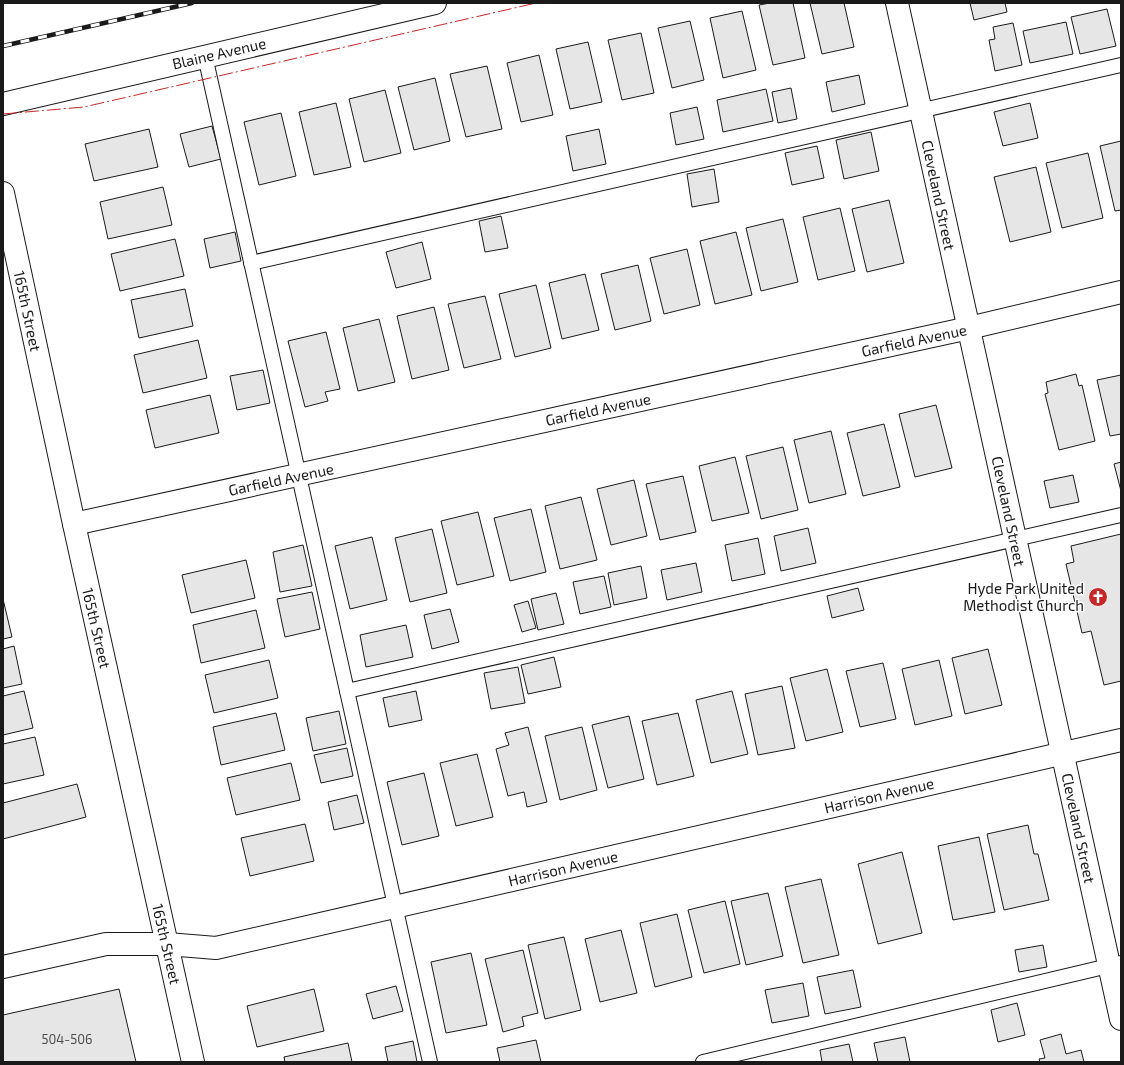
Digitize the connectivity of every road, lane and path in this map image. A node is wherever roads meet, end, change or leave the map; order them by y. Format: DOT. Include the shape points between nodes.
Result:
graph roads {
  1 [pos="435,3"];
  2 [pos="897,3"];
  3 [pos="205,56"];
  4 [pos="1121,65"];
  5 [pos="3,104"];
  6 [pos="921,110"];
  7 [pos="3,193"];
  8 [pos="251,263"];
  9 [pos="1121,292"];
  10 [pos="969,328"];
  11 [pos="299,475"];
  12 [pos="1121,515"];
  13 [pos="74,524"];
  14 [pos="1015,539"];
  15 [pos="347,691"];
  16 [pos="1121,740"];
  17 [pos="1062,753"];
  18 [pos="395,907"];
  19 [pos="167,944"];
  20 [pos="1115,965"];
  21 [pos="3,967"];
  22 [pos="1121,1019"];
  23 [pos="193,1062"];
  24 [pos="430,1062"];
  25 [pos="703,1062"];
  1 -- 3 [label="street, Blaine Avenue"];
  2 -- 6 [label="street, Cleveland Street"];
  3 -- 5 [label="street, Blaine Avenue"];
  3 -- 8 [label="lane"];
  4 -- 6 [label="lane"];
  6 -- 8 [label="lane"];
  6 -- 10 [label="street, Cleveland Street"];
  7 -- 13 [label="street, 165th Street"];
  8 -- 11 [label="lane"];
  9 -- 10 [label="street, Garfield Avenue"];
  10 -- 11 [label="street, Garfield Avenue"];
  10 -- 14 [label="street, Cleveland Street"];
  11 -- 13 [label="street, Garfield Avenue"];
  11 -- 15 [label="lane"];
  12 -- 14 [label="lane"];
  13 -- 19 [label="street, 165th Street"];
  14 -- 15 [label="lane"];
  14 -- 17 [label="street, Cleveland Street"];
  15 -- 18 [label="lane"];
  16 -- 17 [label="street, Harrison Avenue"];
  17 -- 18 [label="street, Harrison Avenue"];
  17 -- 20 [label="street, Cleveland Street"];
  18 -- 19 [label="street, Harrison Avenue" via="216,948"];
  18 -- 24 [label="lane"];
  19 -- 21 [label="street, Harrison Avenue" via="106,944"];
  19 -- 23 [label="street, 165th Street"];
  20 -- 22 [label="street, Cleveland Street"];
  20 -- 25 [label="lane"];
}
